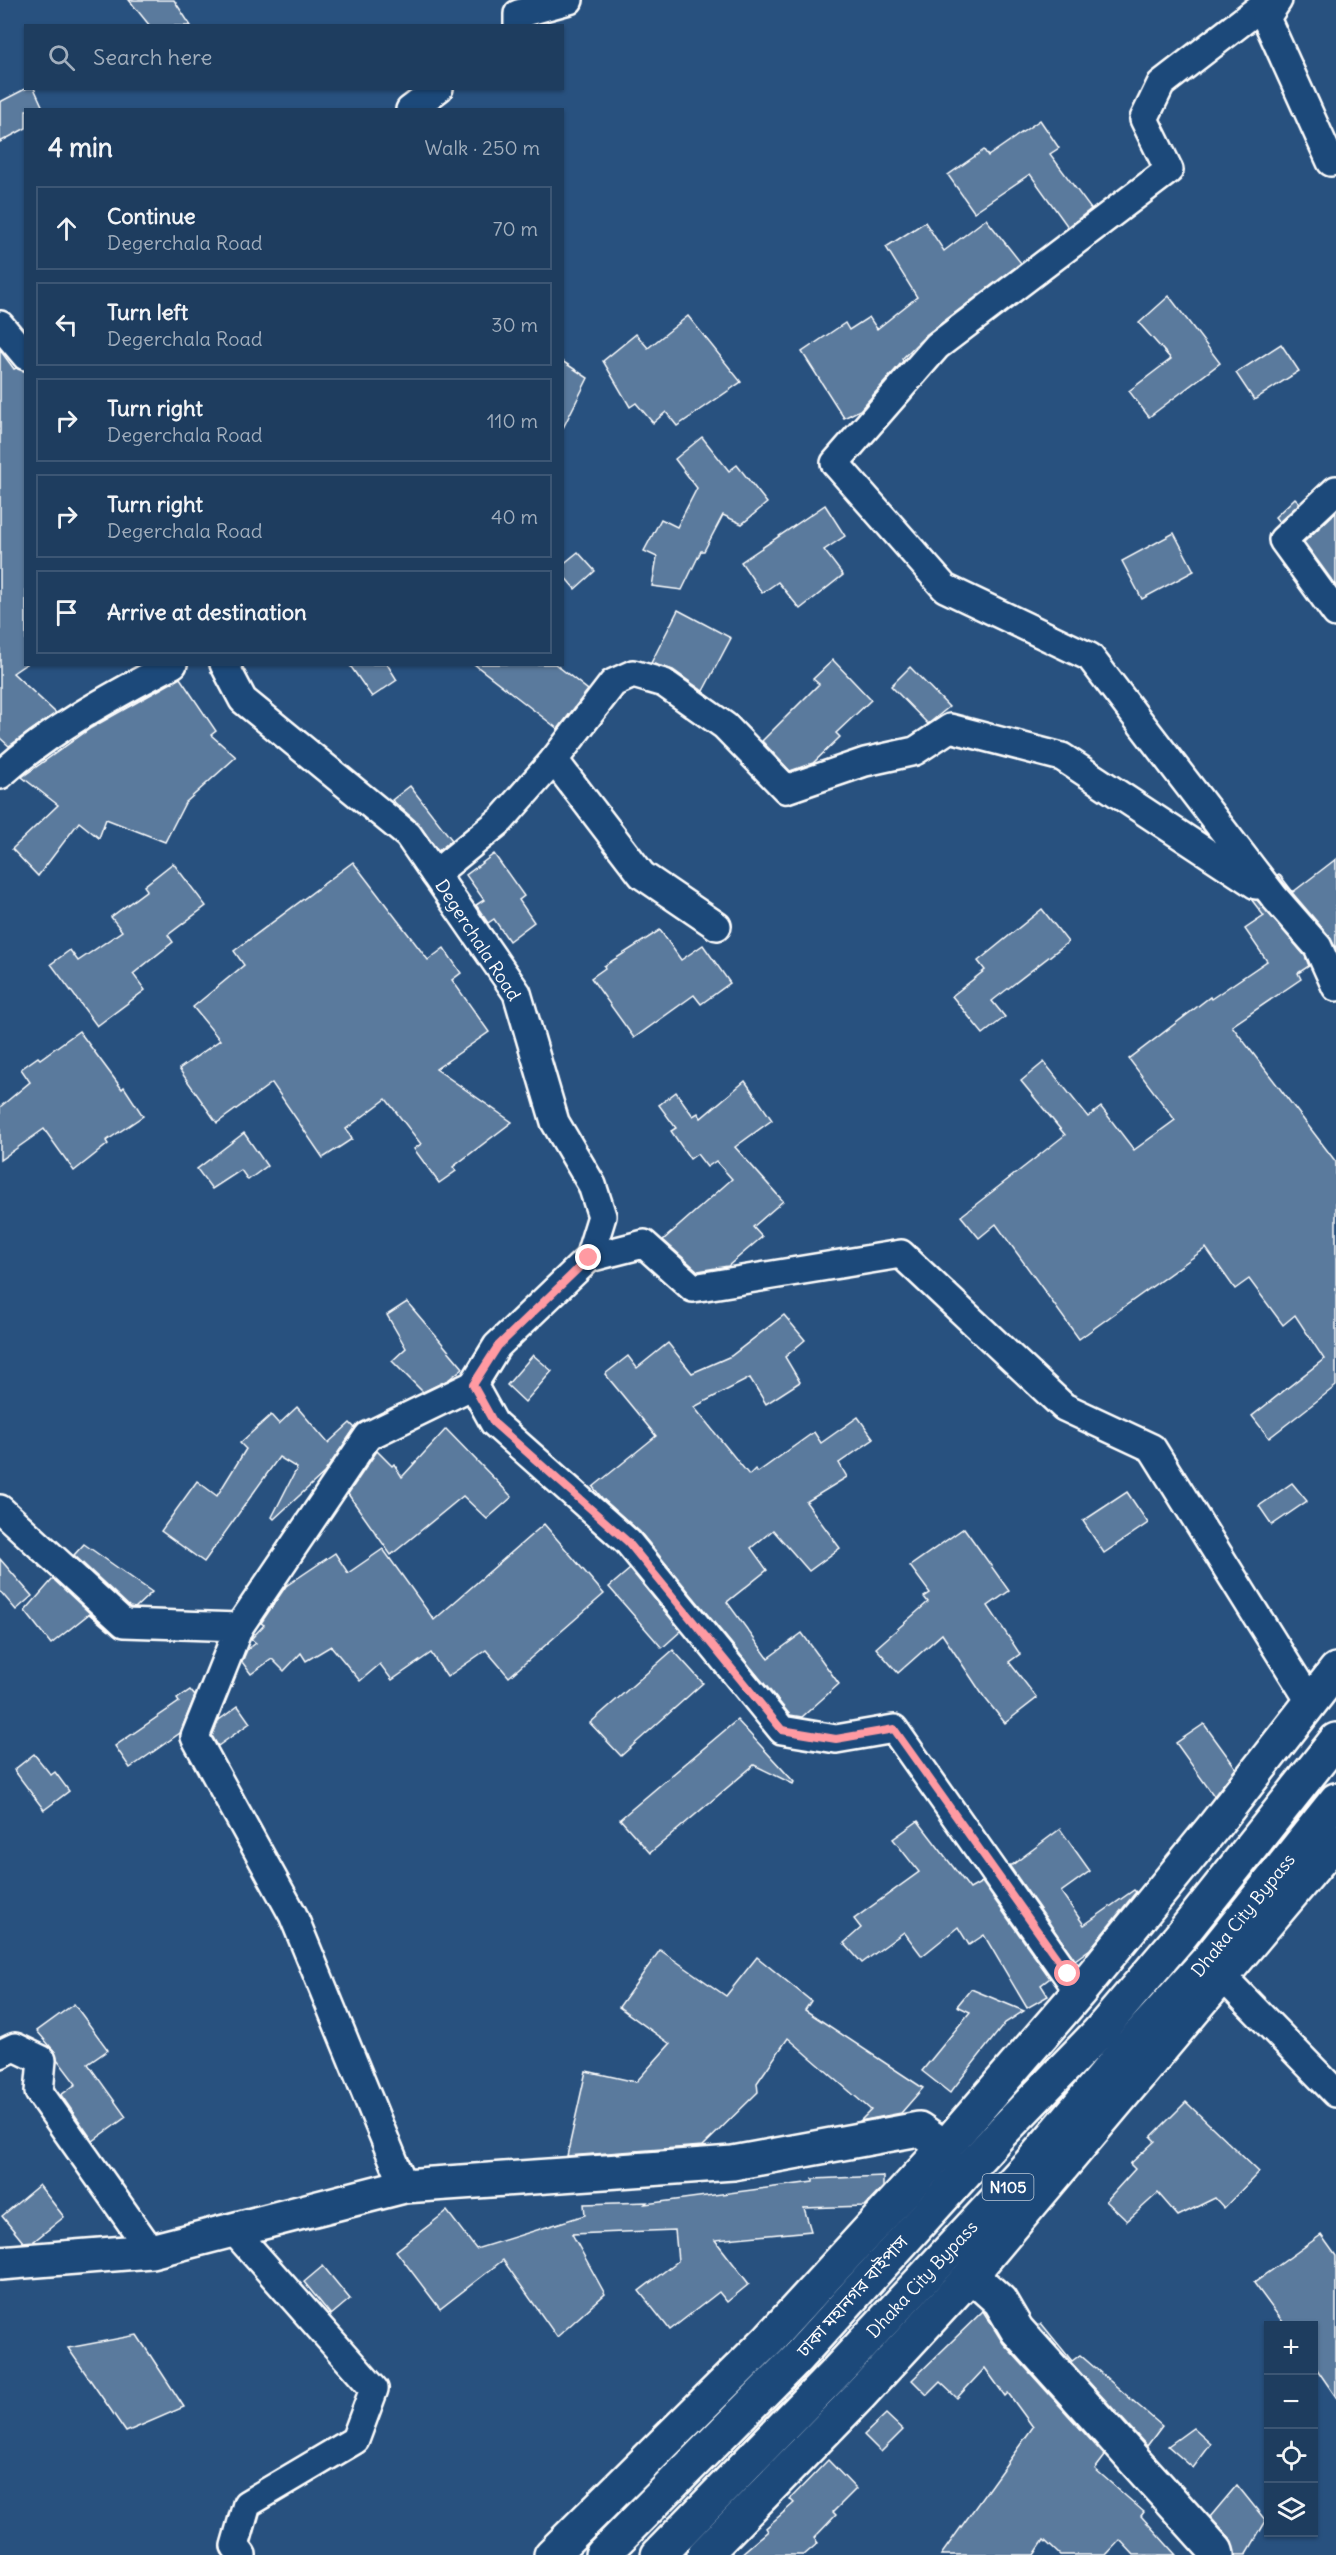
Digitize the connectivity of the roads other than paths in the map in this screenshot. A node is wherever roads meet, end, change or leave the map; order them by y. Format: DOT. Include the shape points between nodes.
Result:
graph roads {
  1 [pos="569,0"];
  2 [pos="1270,0"];
  3 [pos="1278,0"];
  4 [pos="518,24"];
  5 [pos="436,90"];
  6 [pos="413,108"];
  7 [pos="1336,159"];
  8 [pos="0,325"];
  9 [pos="24,354"];
  10 [pos="1336,490"];
  11 [pos="1336,613"];
  12 [pos="169,666"];
  13 [pos="225,666"];
  14 [pos="554,760"];
  15 [pos="0,775"];
  16 [pos="435,874"];
  17 [pos="1275,898"];
  18 [pos="717,926"];
  19 [pos="1336,987"];
  20 [pos="589,1258"];
  21 [pos="473,1385"];
  22 [pos="0,1509"];
  23 [pos="239,1627"];
  24 [pos="1336,1670"];
  25 [pos="1311,1703"];
  26 [pos="1336,1740"];
  27 [pos="1336,1800"];
  28 [pos="1336,1841"];
  29 [pos="1224,1977"];
  30 [pos="1079,1992"];
  31 [pos="1098,2033"];
  32 [pos="0,2054"];
  33 [pos="1336,2093"];
  34 [pos="945,2147"];
  35 [pos="404,2186"];
  36 [pos="234,2231"];
  37 [pos="151,2251"];
  38 [pos="0,2264"];
  39 [pos="971,2275"];
  40 [pos="242,2555"];
  41 [pos="550,2555"];
  42 [pos="602,2555"];
  43 [pos="658,2555"];
  44 [pos="704,2555"];
  45 [pos="1217,2555"];
  1 -- 4 [label="street" via="518,14"];
  2 -- 17 [label="street" via="1161,84 1144,119 1169,170 938,346 835,463 945,588 1090,657"];
  3 -- 7 [label="street" via="1266,18 1331,162"];
  5 -- 6 [label="street"];
  8 -- 9 [label="street"];
  10 -- 11 [label="street" via="1283,540"];
  12 -- 15 [label="street" via="26,752"];
  13 -- 16 [label="street, Degerchala Road" via="243,700 408,835"];
  14 -- 16 [label="street" via="501,820"];
  14 -- 17 [label="street" via="613,683 633,674 664,683 725,726 786,789 865,762 915,751 950,728 1062,757"];
  14 -- 18 [label="street" via="642,875"];
  16 -- 20 [label="street, Degerchala Road" via="517,993 555,1122 592,1185 602,1216"];
  17 -- 19 [label="street" via="1318,947"];
  20 -- 21 [label="street, Degerchala Road" via="498,1346"];
  20 -- 25 [label="street" via="644,1244 693,1288 901,1254 1064,1407 1152,1448"];
  21 -- 23 [label="street" via="368,1436"];
  21 -- 30 [label="street" via="494,1423 628,1542 782,1730 836,1739 894,1729"];
  22 -- 23 [label="street" via="124,1623"];
  23 -- 35 [label="street" via="195,1737 293,1915"];
  24 -- 25 [label="main road"];
  25 -- 30 [label="main road"];
  26 -- 31 [label="main road, Dhaka City Bypass / N105"];
  27 -- 43 [label="main road, Dhaka City Bypass / N105" via="1208,1960 1029,2164 836,2372"];
  28 -- 29 [label="main road"];
  29 -- 33 [label="street"];
  29 -- 39 [label="main road"];
  30 -- 34 [label="main road"];
  31 -- 42 [label="main road, ঢাকা মহানগর বাইপাস / N105" via="1002,2132 796,2359"];
  32 -- 37 [label="street" via="15,2047 42,2060 39,2092"];
  34 -- 35 [label="main road" via="919,2129 733,2163"];
  34 -- 41 [label="main road" via="768,2340"];
  35 -- 36 [label="main road"];
  36 -- 37 [label="main road"];
  36 -- 40 [label="street" via="374,2389 355,2440 247,2504 235,2546"];
  37 -- 38 [label="main road"];
  39 -- 44 [label="main road"];
  39 -- 45 [label="main road" via="1000,2301 1017,2330"];
}
